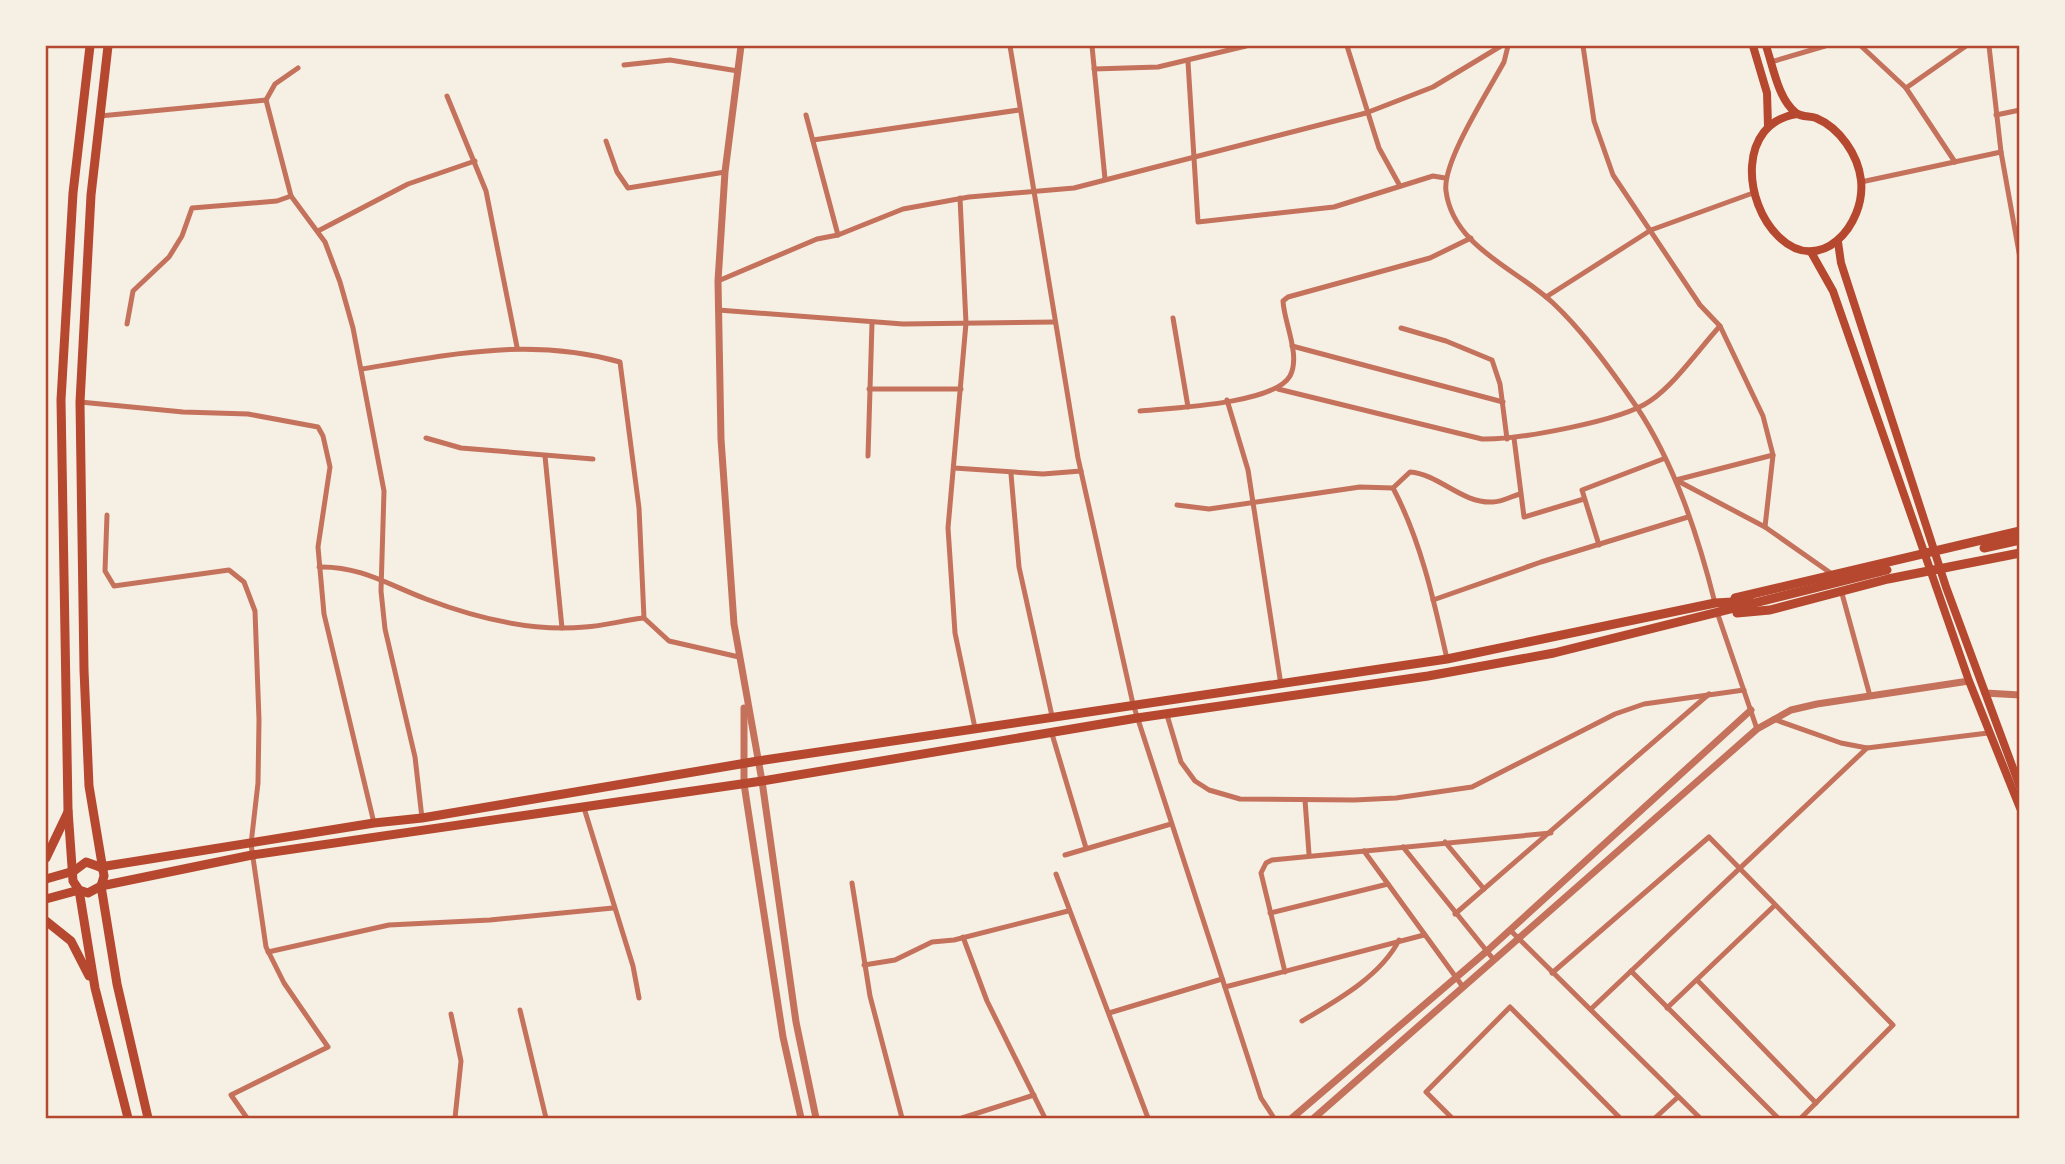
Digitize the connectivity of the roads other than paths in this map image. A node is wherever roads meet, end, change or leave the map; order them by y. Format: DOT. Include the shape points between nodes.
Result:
graph roads {
  1 [pos="90,46"];
  2 [pos="108,46"];
  3 [pos="741,46"];
  4 [pos="1010,46"];
  5 [pos="1093,46"];
  6 [pos="1246,46"];
  7 [pos="1347,46"];
  8 [pos="1501,46"];
  9 [pos="1508,46"];
  10 [pos="1583,46"];
  11 [pos="1754,46"];
  12 [pos="1766,46"];
  13 [pos="1825,46"];
  14 [pos="1861,46"];
  15 [pos="1966,46"];
  16 [pos="1989,46"];
  17 [pos="1188,62"];
  18 [pos="1772,62"];
  19 [pos="624,65"];
  20 [pos="298,68"];
  21 [pos="1094,69"];
  22 [pos="738,71"];
  23 [pos="1906,88"];
  24 [pos="447,96"];
  25 [pos="266,100"];
  26 [pos="1019,110"];
  27 [pos="2020,110"];
  28 [pos="1366,113"];
  29 [pos="1797,114"];
  30 [pos="806,115"];
  31 [pos="1996,115"];
  32 [pos="100,116"];
  33 [pos="1768,126"];
  34 [pos="813,140"];
  35 [pos="606,141"];
  36 [pos="2001,152"];
  37 [pos="1195,156"];
  38 [pos="475,161"];
  39 [pos="1955,162"];
  40 [pos="725,172"];
  41 [pos="1445,178"];
  42 [pos="1105,179"];
  43 [pos="1861,181"];
  44 [pos="1400,186"];
  45 [pos="1033,192"];
  46 [pos="1753,192"];
  47 [pos="291,196"];
  48 [pos="960,198"];
  49 [pos="1651,230"];
  50 [pos="318,231"];
  51 [pos="2017,234"];
  52 [pos="838,235"];
  53 [pos="1471,239"];
  54 [pos="1838,243"];
  55 [pos="1811,252"];
  56 [pos="2020,258"];
  57 [pos="718,281"];
  58 [pos="1546,297"];
  59 [pos="718,310"];
  60 [pos="1173,318"];
  61 [pos="1055,322"];
  62 [pos="872,323"];
  63 [pos="966,323"];
  64 [pos="127,324"];
  65 [pos="1720,326"];
  66 [pos="1401,328"];
  67 [pos="1292,346"];
  68 [pos="517,347"];
  69 [pos="362,369"];
  70 [pos="869,388"];
  71 [pos="961,388"];
  72 [pos="1278,389"];
  73 [pos="1227,401"];
  74 [pos="80,402"];
  75 [pos="1503,402"];
  76 [pos="1188,407"];
  77 [pos="1637,409"];
  78 [pos="1140,411"];
  79 [pos="426,438"];
  80 [pos="1514,438"];
  81 [pos="1507,439"];
  82 [pos="1773,455"];
  83 [pos="545,456"];
  84 [pos="868,456"];
  85 [pos="593,459"];
  86 [pos="1663,459"];
  87 [pos="954,468"];
  88 [pos="1081,471"];
  89 [pos="1011,474"];
  90 [pos="1676,480"];
  91 [pos="1393,488"];
  92 [pos="1520,494"];
  93 [pos="1584,499"];
  94 [pos="1252,501"];
  95 [pos="1177,505"];
  96 [pos="107,515"];
  97 [pos="1688,517"];
  98 [pos="1765,527"];
  99 [pos="2020,531"];
  100 [pos="2020,540"];
  101 [pos="1599,545"];
  102 [pos="1984,548"];
  103 [pos="1935,552"];
  104 [pos="2020,553"];
  105 [pos="1923,554"];
  106 [pos="319,567"];
  107 [pos="1887,570"];
  108 [pos="1940,570"];
  109 [pos="1930,572"];
  110 [pos="1832,573"];
  111 [pos="381,578"];
  112 [pos="1842,590"];
  113 [pos="1433,600"];
  114 [pos="1765,600"];
  115 [pos="1715,603"];
  116 [pos="1718,615"];
  117 [pos="644,618"];
  118 [pos="562,628"];
  119 [pos="739,657"];
  120 [pos="1447,660"];
  121 [pos="1969,681"];
  122 [pos="1281,685"];
  123 [pos="1744,691"];
  124 [pos="1985,693"];
  125 [pos="744,694"];
  126 [pos="1709,694"];
  127 [pos="2020,695"];
  128 [pos="1870,696"];
  129 [pos="1133,704"];
  130 [pos="1751,710"];
  131 [pos="1167,715"];
  132 [pos="1052,716"];
  133 [pos="1137,718"];
  134 [pos="1773,719"];
  135 [pos="975,728"];
  136 [pos="1757,729"];
  137 [pos="1988,733"];
  138 [pos="1052,734"];
  139 [pos="1867,748"];
  140 [pos="758,761"];
  141 [pos="744,763"];
  142 [pos="762,781"];
  143 [pos="744,784"];
  144 [pos="2020,787"];
  145 [pos="1305,800"];
  146 [pos="583,808"];
  147 [pos="2020,808"];
  148 [pos="68,810"];
  149 [pos="422,818"];
  150 [pos="374,823"];
  151 [pos="1171,824"];
  152 [pos="1552,832"];
  153 [pos="1446,842"];
  154 [pos="251,844"];
  155 [pos="1403,847"];
  156 [pos="1086,848"];
  157 [pos="1364,851"];
  158 [pos="1310,854"];
  159 [pos="252,855"];
  160 [pos="1065,855"];
  161 [pos="46,858"];
  162 [pos="100,867"];
  163 [pos="1740,870"];
  164 [pos="74,871"];
  165 [pos="1056,874"];
  166 [pos="46,879"];
  167 [pos="852,883"];
  168 [pos="1388,884"];
  169 [pos="101,886"];
  170 [pos="79,890"];
  171 [pos="1484,890"];
  172 [pos="46,899"];
  173 [pos="1774,906"];
  174 [pos="613,908"];
  175 [pos="1069,911"];
  176 [pos="1270,913"];
  177 [pos="1455,914"];
  178 [pos="46,921"];
  179 [pos="1510,930"];
  180 [pos="1424,935"];
  181 [pos="963,937"];
  182 [pos="1519,939"];
  183 [pos="1399,940"];
  184 [pos="1487,951"];
  185 [pos="268,952"];
  186 [pos="1494,960"];
  187 [pos="864,965"];
  188 [pos="1631,971"];
  189 [pos="1285,972"];
  190 [pos="1552,973"];
  191 [pos="1455,978"];
  192 [pos="1222,979"];
  193 [pos="1697,980"];
  194 [pos="1225,987"];
  195 [pos="1462,987"];
  196 [pos="95,988"];
  197 [pos="639,998"];
  198 [pos="1667,1008"];
  199 [pos="1591,1009"];
  200 [pos="520,1010"];
  201 [pos="1109,1013"];
  202 [pos="451,1014"];
  203 [pos="1302,1021"];
  204 [pos="1034,1095"];
  205 [pos="1678,1097"];
  206 [pos="1816,1103"];
  207 [pos="128,1118"];
  208 [pos="148,1118"];
  209 [pos="247,1118"];
  210 [pos="455,1118"];
  211 [pos="546,1118"];
  212 [pos="801,1118"];
  213 [pos="816,1118"];
  214 [pos="901,1118"];
  215 [pos="962,1118"];
  216 [pos="1045,1118"];
  217 [pos="1148,1118"];
  218 [pos="1274,1118"];
  219 [pos="1292,1118"];
  220 [pos="1314,1118"];
  221 [pos="1452,1118"];
  222 [pos="1620,1118"];
  223 [pos="1655,1118"];
  224 [pos="1700,1118"];
  225 [pos="1778,1118"];
  226 [pos="1801,1118"];
  1 -- 148 [label="main road" via="73,193 61,400"];
  2 -- 32 [label="main road"];
  3 -- 22 [label="street"];
  4 -- 26 [label="street"];
  5 -- 21 [label="street"];
  6 -- 17 [label="street"];
  7 -- 28 [label="street"];
  8 -- 28 [label="street" via="1433,87"];
  9 -- 41 [label="street"];
  10 -- 49 [label="street" via="1600,144 1613,175"];
  11 -- 33 [label="main road" via="1767,93"];
  12 -- 18 [label="main road"];
  13 -- 18 [label="street"];
  14 -- 23 [label="street"];
  15 -- 23 [label="street"];
  16 -- 31 [label="street"];
  17 -- 21 [label="street"];
  17 -- 37 [label="street"];
  18 -- 29 [label="main road" via="1783,95"];
  19 -- 22 [label="street" via="670,60"];
  20 -- 25 [label="street" via="275,84"];
  21 -- 42 [label="street"];
  22 -- 40 [label="street"];
  23 -- 39 [label="street"];
  24 -- 38 [label="street"];
  25 -- 32 [label="street"];
  25 -- 47 [label="street"];
  26 -- 34 [label="street"];
  26 -- 45 [label="street"];
  27 -- 31 [label="street"];
  28 -- 37 [label="street"];
  28 -- 44 [label="street"];
  29 -- 33 [label="main road"];
  29 -- 43 [label="main road" via="1826,123 1846,142"];
  30 -- 34 [label="street"];
  31 -- 36 [label="street"];
  32 -- 74 [label="main road"];
  33 -- 46 [label="main road" via="1753,157"];
  34 -- 52 [label="street"];
  35 -- 40 [label="street" via="628,188"];
  36 -- 39 [label="street"];
  36 -- 51 [label="street"];
  37 -- 42 [label="street"];
  37 -- 44 [label="street" via="1198,222 1334,207"];
  38 -- 50 [label="street" via="408,184"];
  38 -- 68 [label="street" via="498,242"];
  39 -- 43 [label="street"];
  40 -- 57 [label="street"];
  41 -- 44 [label="street" via="1433,176"];
  41 -- 53 [label="street" via="1451,209"];
  42 -- 45 [label="street"];
  43 -- 54 [label="main road" via="1855,214"];
  45 -- 48 [label="street"];
  45 -- 61 [label="street"];
  46 -- 49 [label="street"];
  46 -- 55 [label="main road" via="1779,237 1794,248"];
  47 -- 50 [label="street"];
  47 -- 64 [label="street" via="192,208 169,257 134,290"];
  48 -- 52 [label="street" via="902,209"];
  48 -- 63 [label="street"];
  49 -- 58 [label="street"];
  49 -- 65 [label="street"];
  50 -- 69 [label="street" via="340,282"];
  51 -- 56 [label="street"];
  52 -- 57 [label="street" via="817,239"];
  53 -- 58 [label="street"];
  53 -- 67 [label="street" via="1430,258 1288,296 1283,301"];
  54 -- 55 [label="main road"];
  54 -- 103 [label="main road"];
  55 -- 105 [label="main road" via="1833,291"];
  57 -- 59 [label="street"];
  58 -- 77 [label="street"];
  59 -- 62 [label="street"];
  59 -- 119 [label="street" via="721,439"];
  60 -- 76 [label="street"];
  61 -- 63 [label="street"];
  61 -- 88 [label="street"];
  62 -- 63 [label="street"];
  62 -- 70 [label="street"];
  63 -- 71 [label="street"];
  65 -- 77 [label="street" via="1663,390"];
  65 -- 82 [label="street" via="1763,416"];
  66 -- 75 [label="street" via="1485,355 1497,369"];
  67 -- 72 [label="street" via="1291,374"];
  67 -- 75 [label="street"];
  68 -- 69 [label="street"];
  68 -- 117 [label="street" via="621,362 639,508"];
  69 -- 111 [label="street" via="384,491"];
  70 -- 71 [label="street"];
  70 -- 84 [label="street"];
  71 -- 87 [label="street"];
  72 -- 73 [label="street"];
  72 -- 81 [label="street" via="1482,439"];
  73 -- 76 [label="street"];
  73 -- 94 [label="street" via="1248,470"];
  74 -- 106 [label="street" via="248,414 318,427 330,467"];
  74 -- 162 [label="main road" via="84,670 89,786"];
  75 -- 81 [label="street"];
  76 -- 78 [label="street"];
  77 -- 80 [label="street"];
  77 -- 86 [label="street"];
  79 -- 83 [label="street" via="461,448"];
  80 -- 81 [label="street"];
  80 -- 92 [label="street"];
  82 -- 90 [label="street"];
  82 -- 98 [label="street"];
  83 -- 85 [label="street"];
  83 -- 118 [label="street"];
  86 -- 90 [label="street"];
  86 -- 93 [label="street" via="1582,490"];
  87 -- 89 [label="street"];
  87 -- 135 [label="street" via="948,528 950,584"];
  88 -- 89 [label="street"];
  88 -- 129 [label="street"];
  89 -- 132 [label="street" via="1019,567"];
  90 -- 97 [label="street"];
  90 -- 98 [label="street"];
  91 -- 92 [label="street" via="1410,472 1422,473 1473,499 1494,502"];
  91 -- 94 [label="street" via="1360,487"];
  91 -- 113 [label="street" via="1404,508"];
  92 -- 93 [label="street" via="1524,517"];
  93 -- 101 [label="street"];
  94 -- 95 [label="street" via="1209,509"];
  94 -- 122 [label="street"];
  96 -- 154 [label="street" via="105,571 114,586 229,570 248,589 255,611 259,720"];
  97 -- 101 [label="street"];
  97 -- 115 [label="street"];
  98 -- 110 [label="street"];
  99 -- 103 [label="main road"];
  100 -- 102 [label="main road"];
  101 -- 113 [label="street"];
  103 -- 105 [label="main road"];
  103 -- 108 [label="main road"];
  104 -- 108 [label="main road"];
  105 -- 109 [label="main road"];
  105 -- 110 [label="main road"];
  106 -- 111 [label="street" via="341,566"];
  106 -- 150 [label="street" via="324,614"];
  107 -- 114 [label="main road"];
  108 -- 109 [label="main road"];
  108 -- 124 [label="main road"];
  109 -- 112 [label="main road"];
  109 -- 121 [label="main road"];
  110 -- 115 [label="main road"];
  111 -- 118 [label="street" via="466,612 537,628"];
  111 -- 149 [label="street" via="385,629 415,757"];
  112 -- 116 [label="main road" via="1770,610"];
  112 -- 128 [label="street"];
  113 -- 120 [label="street"];
  114 -- 115 [label="main road"];
  114 -- 116 [label="main road"];
  115 -- 116 [label="street"];
  115 -- 120 [label="main road"];
  116 -- 123 [label="street"];
  116 -- 131 [label="main road" via="1555,653"];
  117 -- 118 [label="street"];
  117 -- 119 [label="street" via="669,641"];
  119 -- 125 [label="street"];
  120 -- 122 [label="main road"];
  121 -- 128 [label="street"];
  121 -- 137 [label="main road"];
  122 -- 129 [label="main road"];
  123 -- 126 [label="street"];
  123 -- 130 [label="street"];
  124 -- 127 [label="street"];
  124 -- 144 [label="main road"];
  125 -- 140 [label="street"];
  125 -- 141 [label="street"];
  126 -- 145 [label="street" via="1644,704 1615,714 1472,787 1396,798"];
  126 -- 152 [label="street"];
  128 -- 134 [label="street" via="1817,704"];
  129 -- 132 [label="main road"];
  129 -- 133 [label="street"];
  130 -- 136 [label="street"];
  130 -- 179 [label="street"];
  131 -- 133 [label="main road"];
  131 -- 145 [label="street" via="1181,762 1195,781 1209,790 1240,799"];
  132 -- 135 [label="main road"];
  133 -- 138 [label="main road"];
  133 -- 151 [label="street"];
  134 -- 136 [label="street"];
  134 -- 139 [label="street"];
  135 -- 140 [label="main road"];
  136 -- 182 [label="street"];
  137 -- 139 [label="street"];
  137 -- 147 [label="main road"];
  138 -- 142 [label="main road"];
  138 -- 156 [label="street"];
  139 -- 163 [label="street"];
  140 -- 141 [label="main road"];
  140 -- 142 [label="street"];
  141 -- 143 [label="street"];
  141 -- 149 [label="main road"];
  142 -- 143 [label="main road"];
  142 -- 213 [label="street" via="796,1022"];
  143 -- 146 [label="main road"];
  143 -- 212 [label="street" via="783,1037"];
  145 -- 158 [label="street"];
  146 -- 159 [label="main road"];
  146 -- 174 [label="street"];
  148 -- 161 [label="main road"];
  148 -- 164 [label="main road"];
  149 -- 150 [label="main road"];
  150 -- 154 [label="main road"];
  151 -- 156 [label="street"];
  151 -- 192 [label="street"];
  152 -- 153 [label="street"];
  152 -- 171 [label="street"];
  153 -- 155 [label="street"];
  153 -- 171 [label="street"];
  154 -- 159 [label="street"];
  154 -- 162 [label="main road"];
  155 -- 157 [label="street"];
  155 -- 177 [label="street"];
  156 -- 160 [label="street"];
  157 -- 158 [label="street"];
  157 -- 168 [label="street"];
  158 -- 176 [label="street" via="1272,860 1263,868"];
  159 -- 169 [label="main road"];
  159 -- 185 [label="street"];
  162 -- 164 [label="main road" via="86,862"];
  162 -- 169 [label="main road" via="104,876"];
  163 -- 173 [label="street"];
  163 -- 188 [label="street"];
  163 -- 190 [label="street" via="1709,837"];
  164 -- 166 [label="main road"];
  164 -- 170 [label="main road" via="73,881"];
  165 -- 175 [label="street"];
  167 -- 187 [label="street"];
  168 -- 176 [label="street"];
  168 -- 180 [label="street"];
  169 -- 170 [label="main road" via="88,893"];
  169 -- 208 [label="main road" via="117,984"];
  170 -- 172 [label="main road"];
  170 -- 196 [label="main road"];
  171 -- 177 [label="street"];
  173 -- 193 [label="street"];
  173 -- 206 [label="street" via="1893,1025"];
  174 -- 185 [label="street" via="389,925"];
  174 -- 197 [label="street" via="634,966"];
  175 -- 181 [label="street"];
  175 -- 201 [label="street"];
  176 -- 189 [label="street"];
  177 -- 184 [label="street"];
  178 -- 196 [label="main road" via="71,941"];
  179 -- 182 [label="street"];
  179 -- 184 [label="street"];
  180 -- 183 [label="street"];
  180 -- 191 [label="street"];
  181 -- 187 [label="street" via="933,942 895,960"];
  181 -- 204 [label="street" via="987,1001"];
  182 -- 186 [label="street"];
  182 -- 190 [label="street"];
  183 -- 189 [label="street"];
  183 -- 203 [label="street" via="1391,955 1358,984"];
  184 -- 186 [label="street"];
  184 -- 191 [label="street"];
  185 -- 209 [label="street" via="328,1047 232,1095"];
  186 -- 195 [label="street"];
  187 -- 214 [label="street"];
  188 -- 198 [label="street"];
  188 -- 199 [label="street"];
  189 -- 194 [label="street"];
  190 -- 199 [label="street"];
  191 -- 195 [label="street"];
  191 -- 219 [label="street"];
  192 -- 194 [label="street"];
  192 -- 201 [label="street"];
  193 -- 198 [label="street"];
  193 -- 206 [label="street"];
  194 -- 218 [label="street" via="1261,1098"];
  195 -- 220 [label="street"];
  196 -- 207 [label="main road"];
  198 -- 225 [label="street"];
  199 -- 205 [label="street"];
  200 -- 211 [label="street"];
  201 -- 217 [label="street"];
  202 -- 210 [label="street" via="461,1061"];
  204 -- 215 [label="street"];
  204 -- 216 [label="street"];
  205 -- 223 [label="street"];
  205 -- 224 [label="street"];
  206 -- 226 [label="street"];
  221 -- 222 [label="street" via="1426,1092 1510,1007"];
}
